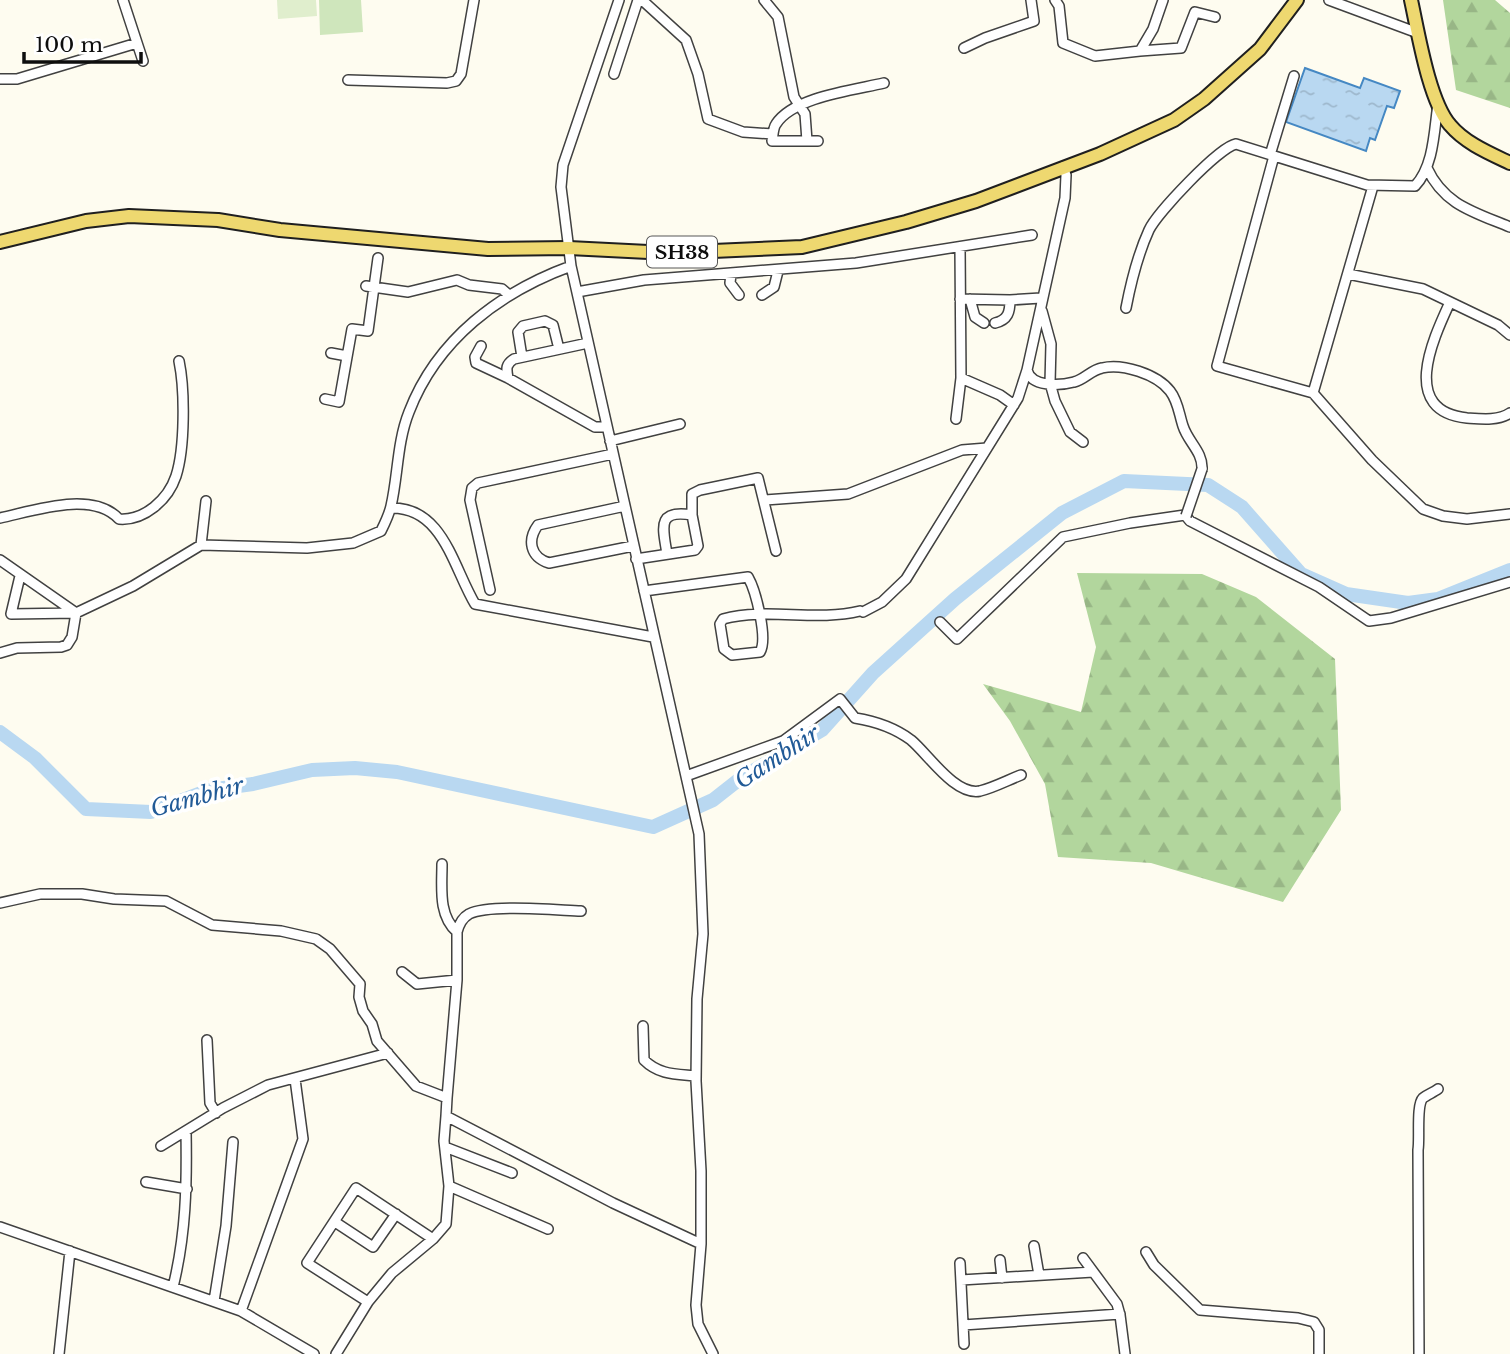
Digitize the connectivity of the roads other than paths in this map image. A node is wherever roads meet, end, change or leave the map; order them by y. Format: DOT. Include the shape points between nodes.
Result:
graph roads {
  1 [pos="123,0"];
  2 [pos="474,0"];
  3 [pos="619,0"];
  4 [pos="640,0"];
  5 [pos="764,0"];
  6 [pos="1031,0"];
  7 [pos="1055,0"];
  8 [pos="1163,0"];
  9 [pos="1297,0"];
  10 [pos="1329,0"];
  11 [pos="1411,0"];
  12 [pos="1215,18"];
  13 [pos="1418,33"];
  14 [pos="137,43"];
  15 [pos="964,48"];
  16 [pos="1140,51"];
  17 [pos="143,61"];
  18 [pos="614,74"];
  19 [pos="1294,76"];
  20 [pos="0,79"];
  21 [pos="348,79"];
  22 [pos="884,83"];
  23 [pos="798,105"];
  24 [pos="1440,107"];
  25 [pos="773,134"];
  26 [pos="807,141"];
  27 [pos="818,141"];
  28 [pos="1272,155"];
  29 [pos="1510,163"];
  30 [pos="1063,167"];
  31 [pos="1427,168"];
  32 [pos="1373,186"];
  33 [pos="1510,227"];
  34 [pos="1032,235"];
  35 [pos="0,242"];
  36 [pos="960,247"];
  37 [pos="569,248"];
  38 [pos="378,258"];
  39 [pos="571,266"];
  40 [pos="778,271"];
  41 [pos="731,274"];
  42 [pos="1348,274"];
  43 [pos="370,286"];
  44 [pos="577,292"];
  45 [pos="509,295"];
  46 [pos="739,295"];
  47 [pos="762,295"];
  48 [pos="965,299"];
  49 [pos="1010,300"];
  50 [pos="1041,302"];
  51 [pos="1450,302"];
  52 [pos="1126,308"];
  53 [pos="984,323"];
  54 [pos="995,323"];
  55 [pos="1510,335"];
  56 [pos="588,343"];
  57 [pos="481,346"];
  58 [pos="559,349"];
  59 [pos="331,353"];
  60 [pos="347,356"];
  61 [pos="522,356"];
  62 [pos="179,361"];
  63 [pos="1027,370"];
  64 [pos="508,378"];
  65 [pos="961,378"];
  66 [pos="1051,383"];
  67 [pos="1313,393"];
  68 [pos="325,399"];
  69 [pos="1014,405"];
  70 [pos="1510,413"];
  71 [pos="956,419"];
  72 [pos="680,424"];
  73 [pos="607,427"];
  74 [pos="610,441"];
  75 [pos="1083,442"];
  76 [pos="987,448"];
  77 [pos="613,454"];
  78 [pos="765,500"];
  79 [pos="206,501"];
  80 [pos="625,506"];
  81 [pos="391,508"];
  82 [pos="1510,514"];
  83 [pos="692,515"];
  84 [pos="1186,516"];
  85 [pos="0,518"];
  86 [pos="201,545"];
  87 [pos="633,546"];
  88 [pos="776,551"];
  89 [pos="667,554"];
  90 [pos="636,559"];
  91 [pos="0,560"];
  92 [pos="20,576"];
  93 [pos="1510,582"];
  94 [pos="491,590"];
  95 [pos="643,591"];
  96 [pos="76,613"];
  97 [pos="758,613"];
  98 [pos="940,622"];
  99 [pos="653,637"];
  100 [pos="0,653"];
  101 [pos="1021,775"];
  102 [pos="686,776"];
  103 [pos="442,864"];
  104 [pos="0,903"];
  105 [pos="580,911"];
  106 [pos="457,932"];
  107 [pos="402,972"];
  108 [pos="457,980"];
  109 [pos="643,1026"];
  110 [pos="207,1040"];
  111 [pos="388,1054"];
  112 [pos="696,1076"];
  113 [pos="295,1079"];
  114 [pos="1438,1089"];
  115 [pos="447,1098"];
  116 [pos="216,1113"];
  117 [pos="446,1116"];
  118 [pos="186,1131"];
  119 [pos="233,1142"];
  120 [pos="161,1146"];
  121 [pos="445,1147"];
  122 [pos="512,1173"];
  123 [pos="146,1182"];
  124 [pos="449,1186"];
  125 [pos="187,1189"];
  126 [pos="396,1214"];
  127 [pos="335,1222"];
  128 [pos="0,1227"];
  129 [pos="548,1229"];
  130 [pos="433,1239"];
  131 [pos="701,1244"];
  132 [pos="1034,1246"];
  133 [pos="70,1251"];
  134 [pos="1146,1252"];
  135 [pos="1083,1258"];
  136 [pos="1000,1260"];
  137 [pos="960,1263"];
  138 [pos="1093,1272"];
  139 [pos="1039,1275"];
  140 [pos="1002,1278"];
  141 [pos="961,1280"];
  142 [pos="173,1287"];
  143 [pos="214,1301"];
  144 [pos="368,1302"];
  145 [pos="241,1311"];
  146 [pos="1120,1314"];
  147 [pos="963,1325"];
  148 [pos="964,1344"];
  149 [pos="59,1354"];
  150 [pos="314,1354"];
  151 [pos="336,1354"];
  152 [pos="713,1354"];
  153 [pos="1125,1354"];
  154 [pos="1319,1354"];
  155 [pos="1419,1354"];
  1 -- 14 [label="street"];
  2 -- 21 [label="street" via="456,81"];
  3 -- 37 [label="street" via="563,165 561,187"];
  4 -- 18 [label="street"];
  4 -- 25 [label="street" via="685,40 708,119 743,132"];
  5 -- 23 [label="street" via="778,17"];
  6 -- 15 [label="street" via="1034,21"];
  7 -- 16 [label="street" via="1063,43 1096,56"];
  8 -- 16 [label="street"];
  9 -- 30 [label="main road, SH38" via="1260,49 1204,99 1174,120"];
  10 -- 13 [label="street"];
  11 -- 13 [label="main road"];
  12 -- 16 [label="street" via="1195,12 1181,48"];
  13 -- 24 [label="main road"];
  14 -- 17 [label="street"];
  14 -- 20 [label="street" via="17,79"];
  19 -- 28 [label="street"];
  22 -- 23 [label="street"];
  23 -- 25 [label="street" via="776,124"];
  23 -- 26 [label="street" via="805,114"];
  24 -- 29 [label="main road" via="1457,132"];
  24 -- 31 [label="street"];
  25 -- 26 [label="street" via="772,141"];
  26 -- 27 [label="street"];
  28 -- 32 [label="street"];
  28 -- 52 [label="street" via="1229,145 1204,167 1152,224"];
  28 -- 67 [label="street" via="1217,366"];
  30 -- 37 [label="main road, SH38" via="976,201 802,247 668,253"];
  30 -- 50 [label="street" via="1065,198"];
  31 -- 32 [label="street" via="1415,187"];
  31 -- 33 [label="street" via="1447,197"];
  32 -- 42 [label="street"];
  34 -- 36 [label="street"];
  35 -- 37 [label="main road, SH38" via="86,220 140,216 218,220 402,243"];
  36 -- 40 [label="street"];
  36 -- 48 [label="street"];
  37 -- 39 [label="street"];
  38 -- 43 [label="street"];
  39 -- 44 [label="street"];
  39 -- 45 [label="street"];
  40 -- 41 [label="street"];
  40 -- 47 [label="street" via="775,287"];
  41 -- 44 [label="street"];
  41 -- 46 [label="street" via="730,283"];
  42 -- 51 [label="street" via="1423,289"];
  42 -- 67 [label="street"];
  43 -- 45 [label="street" via="408,292 457,280 502,289"];
  43 -- 60 [label="street" via="368,331 352,329"];
  44 -- 56 [label="street"];
  45 -- 81 [label="street" via="458,335 430,370 409,412"];
  48 -- 49 [label="street"];
  48 -- 53 [label="street"];
  48 -- 65 [label="street"];
  49 -- 50 [label="street"];
  49 -- 54 [label="street" via="1008,316"];
  50 -- 63 [label="street"];
  50 -- 66 [label="street" via="1051,344"];
  51 -- 55 [label="street"];
  51 -- 70 [label="street" via="1427,359 1426,383 1431,396 1455,416 1496,418"];
  56 -- 58 [label="street"];
  56 -- 73 [label="street"];
  57 -- 64 [label="street" via="476,363"];
  58 -- 61 [label="street"];
  58 -- 61 [label="street" via="553,325 545,321 523,326 518,332"];
  59 -- 60 [label="street"];
  60 -- 68 [label="street" via="339,402"];
  61 -- 64 [label="street" via="508,363"];
  62 -- 85 [label="street" via="184,398 176,478 156,506 128,519 118,519 100,507 69,504"];
  63 -- 66 [label="street" via="1035,382"];
  63 -- 69 [label="street"];
  64 -- 73 [label="street" via="595,427"];
  65 -- 69 [label="street"];
  65 -- 71 [label="street"];
  66 -- 75 [label="street" via="1069,432"];
  66 -- 84 [label="street, bridge" via="1076,382 1104,367 1123,366 1155,377 1171,392 1187,436 1201,457 1202,469"];
  67 -- 82 [label="street" via="1423,509 1467,519"];
  69 -- 76 [label="street"];
  72 -- 74 [label="street"];
  73 -- 74 [label="street"];
  74 -- 77 [label="street"];
  76 -- 78 [label="street" via="962,450 848,494"];
  76 -- 97 [label="street" via="906,579 882,602 839,616"];
  77 -- 80 [label="street"];
  77 -- 94 [label="street" via="472,488 470,500"];
  78 -- 83 [label="street" via="758,478 700,489 692,494"];
  78 -- 88 [label="street"];
  79 -- 86 [label="street"];
  80 -- 87 [label="street"];
  80 -- 87 [label="street" via="538,525 532,546 534,554 549,563"];
  81 -- 86 [label="street" via="382,531 353,543 307,548"];
  81 -- 99 [label="street" via="421,514 433,526 475,604"];
  83 -- 89 [label="street" via="673,513 666,518"];
  83 -- 89 [label="street" via="698,546"];
  86 -- 96 [label="street" via="133,586"];
  87 -- 90 [label="street"];
  89 -- 90 [label="street"];
  90 -- 95 [label="street"];
  91 -- 92 [label="street"];
  92 -- 96 [label="street"];
  92 -- 96 [label="street" via="11,614"];
  93 -- 98 [label="street" via="1369,621 1319,587 1185,515 1063,537 957,639"];
  95 -- 97 [label="street" via="748,577"];
  95 -- 99 [label="street"];
  96 -- 100 [label="street" via="67,645"];
  97 -- 97 [label="street" via="764,646 760,652 732,655 724,649 723,619"];
  99 -- 102 [label="street"];
  101 -- 102 [label="street" via="979,791 957,785 910,740 874,721 855,718 840,699 783,741"];
  102 -- 112 [label="street" via="699,834 703,934"];
  103 -- 106 [label="street" via="442,905"];
  104 -- 111 [label="street" via="40,894 166,901 212,925 316,939 360,984 363,1011"];
  105 -- 106 [label="street" via="471,913"];
  106 -- 108 [label="street"];
  107 -- 108 [label="street" via="417,984"];
  108 -- 115 [label="street"];
  109 -- 112 [label="street" via="644,1060 652,1068"];
  110 -- 116 [label="street" via="211,1103"];
  111 -- 113 [label="street"];
  111 -- 115 [label="street" via="416,1086"];
  112 -- 131 [label="street"];
  113 -- 116 [label="street" via="268,1085"];
  113 -- 145 [label="street" via="303,1139"];
  114 -- 155 [label="street" via="1418,1106"];
  115 -- 117 [label="street"];
  116 -- 118 [label="street"];
  117 -- 121 [label="street"];
  117 -- 131 [label="street"];
  118 -- 120 [label="street"];
  118 -- 125 [label="street"];
  119 -- 143 [label="street"];
  121 -- 122 [label="street"];
  121 -- 124 [label="street"];
  123 -- 125 [label="street"];
  124 -- 129 [label="street"];
  124 -- 130 [label="street" via="446,1224"];
  125 -- 142 [label="street" via="185,1229"];
  126 -- 127 [label="street" via="373,1247"];
  126 -- 127 [label="street" via="356,1188"];
  126 -- 130 [label="street"];
  127 -- 144 [label="street" via="307,1264"];
  128 -- 133 [label="street"];
  130 -- 144 [label="street" via="392,1273"];
  131 -- 152 [label="street" via="695,1305 698,1324"];
  132 -- 139 [label="street"];
  133 -- 142 [label="street"];
  133 -- 149 [label="street"];
  134 -- 154 [label="street" via="1200,1310 1314,1322 1319,1330"];
  135 -- 138 [label="street"];
  136 -- 140 [label="street"];
  137 -- 141 [label="street"];
  138 -- 139 [label="street"];
  138 -- 146 [label="street"];
  139 -- 140 [label="street"];
  140 -- 141 [label="street"];
  141 -- 147 [label="street"];
  142 -- 143 [label="street"];
  143 -- 145 [label="street"];
  144 -- 151 [label="street"];
  145 -- 150 [label="street"];
  146 -- 147 [label="street"];
  146 -- 153 [label="street"];
  147 -- 148 [label="street"];
}
